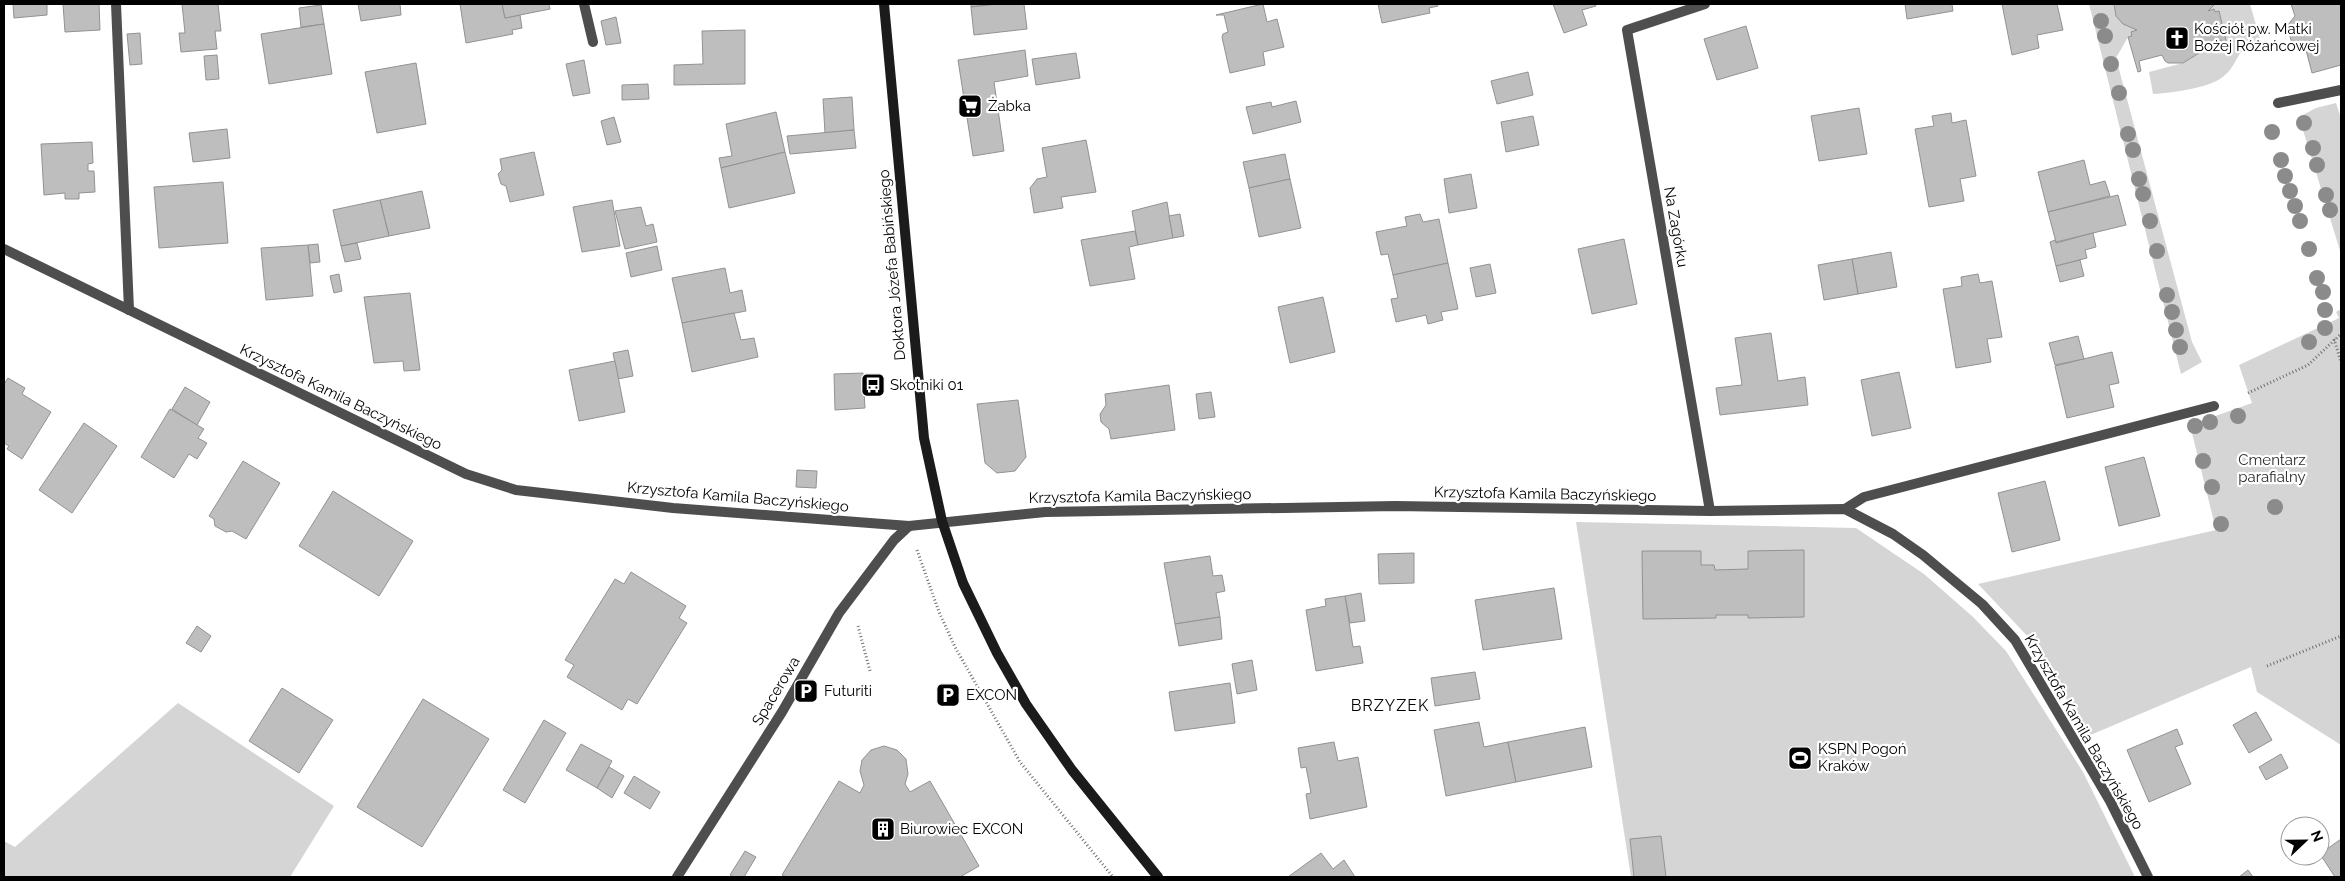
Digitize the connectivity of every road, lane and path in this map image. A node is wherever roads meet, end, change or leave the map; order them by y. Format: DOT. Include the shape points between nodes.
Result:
graph roads {
  1 [pos="116,4"];
  2 [pos="584,4"];
  3 [pos="884,4"];
  4 [pos="1705,4"];
  5 [pos="593,42"];
  6 [pos="2341,90"];
  7 [pos="2278,104"];
  8 [pos="4,249"];
  9 [pos="129,310"];
  10 [pos="2341,334"];
  11 [pos="2334,339"];
  12 [pos="2341,362"];
  13 [pos="2248,393"];
  14 [pos="2214,406"];
  15 [pos="1845,509"];
  16 [pos="1710,511"];
  17 [pos="942,521"];
  18 [pos="909,526"];
  19 [pos="851,598"];
  20 [pos="2341,636"];
  21 [pos="2267,666"];
  22 [pos="870,671"];
  23 [pos="677,877"];
  24 [pos="1113,877"];
  25 [pos="1158,877"];
  26 [pos="2148,877"];
  1 -- 9 [label="street"];
  2 -- 5 [label="street"];
  3 -- 17 [label="main road, Doktora Józefa Babińskiego" via="923,429"];
  4 -- 16 [label="street, Na Zagórku" via="1627,30"];
  6 -- 7 [label="street"];
  8 -- 9 [label="street, Krzysztofa Kamila Baczyńskiego"];
  9 -- 18 [label="street, Krzysztofa Kamila Baczyńskiego" via="466,474 516,490 672,508"];
  10 -- 11 [label="path"];
  11 -- 12 [label="path"];
  11 -- 13 [label="path" via="2308,365"];
  14 -- 15 [label="street" via="1864,497"];
  15 -- 16 [label="street, Krzysztofa Kamila Baczyńskiego"];
  15 -- 26 [label="street, Krzysztofa Kamila Baczyńskiego" via="1894,534 1923,556 1982,604 2015,640 2110,802"];
  16 -- 17 [label="street, Krzysztofa Kamila Baczyńskiego" via="1354,507 1045,512"];
  17 -- 18 [label="street, Krzysztofa Kamila Baczyńskiego"];
  17 -- 25 [label="main road, Doktora Józefa Babińskiego" via="963,583 997,654 1026,704 1072,770"];
  18 -- 19 [label="street, Spacerowa" via="894,540"];
  18 -- 24 [label="path" via="939,612 955,647 1020,762"];
  19 -- 22 [label="path"];
  19 -- 23 [label="street, Spacerowa"];
  20 -- 21 [label="path"];
}
